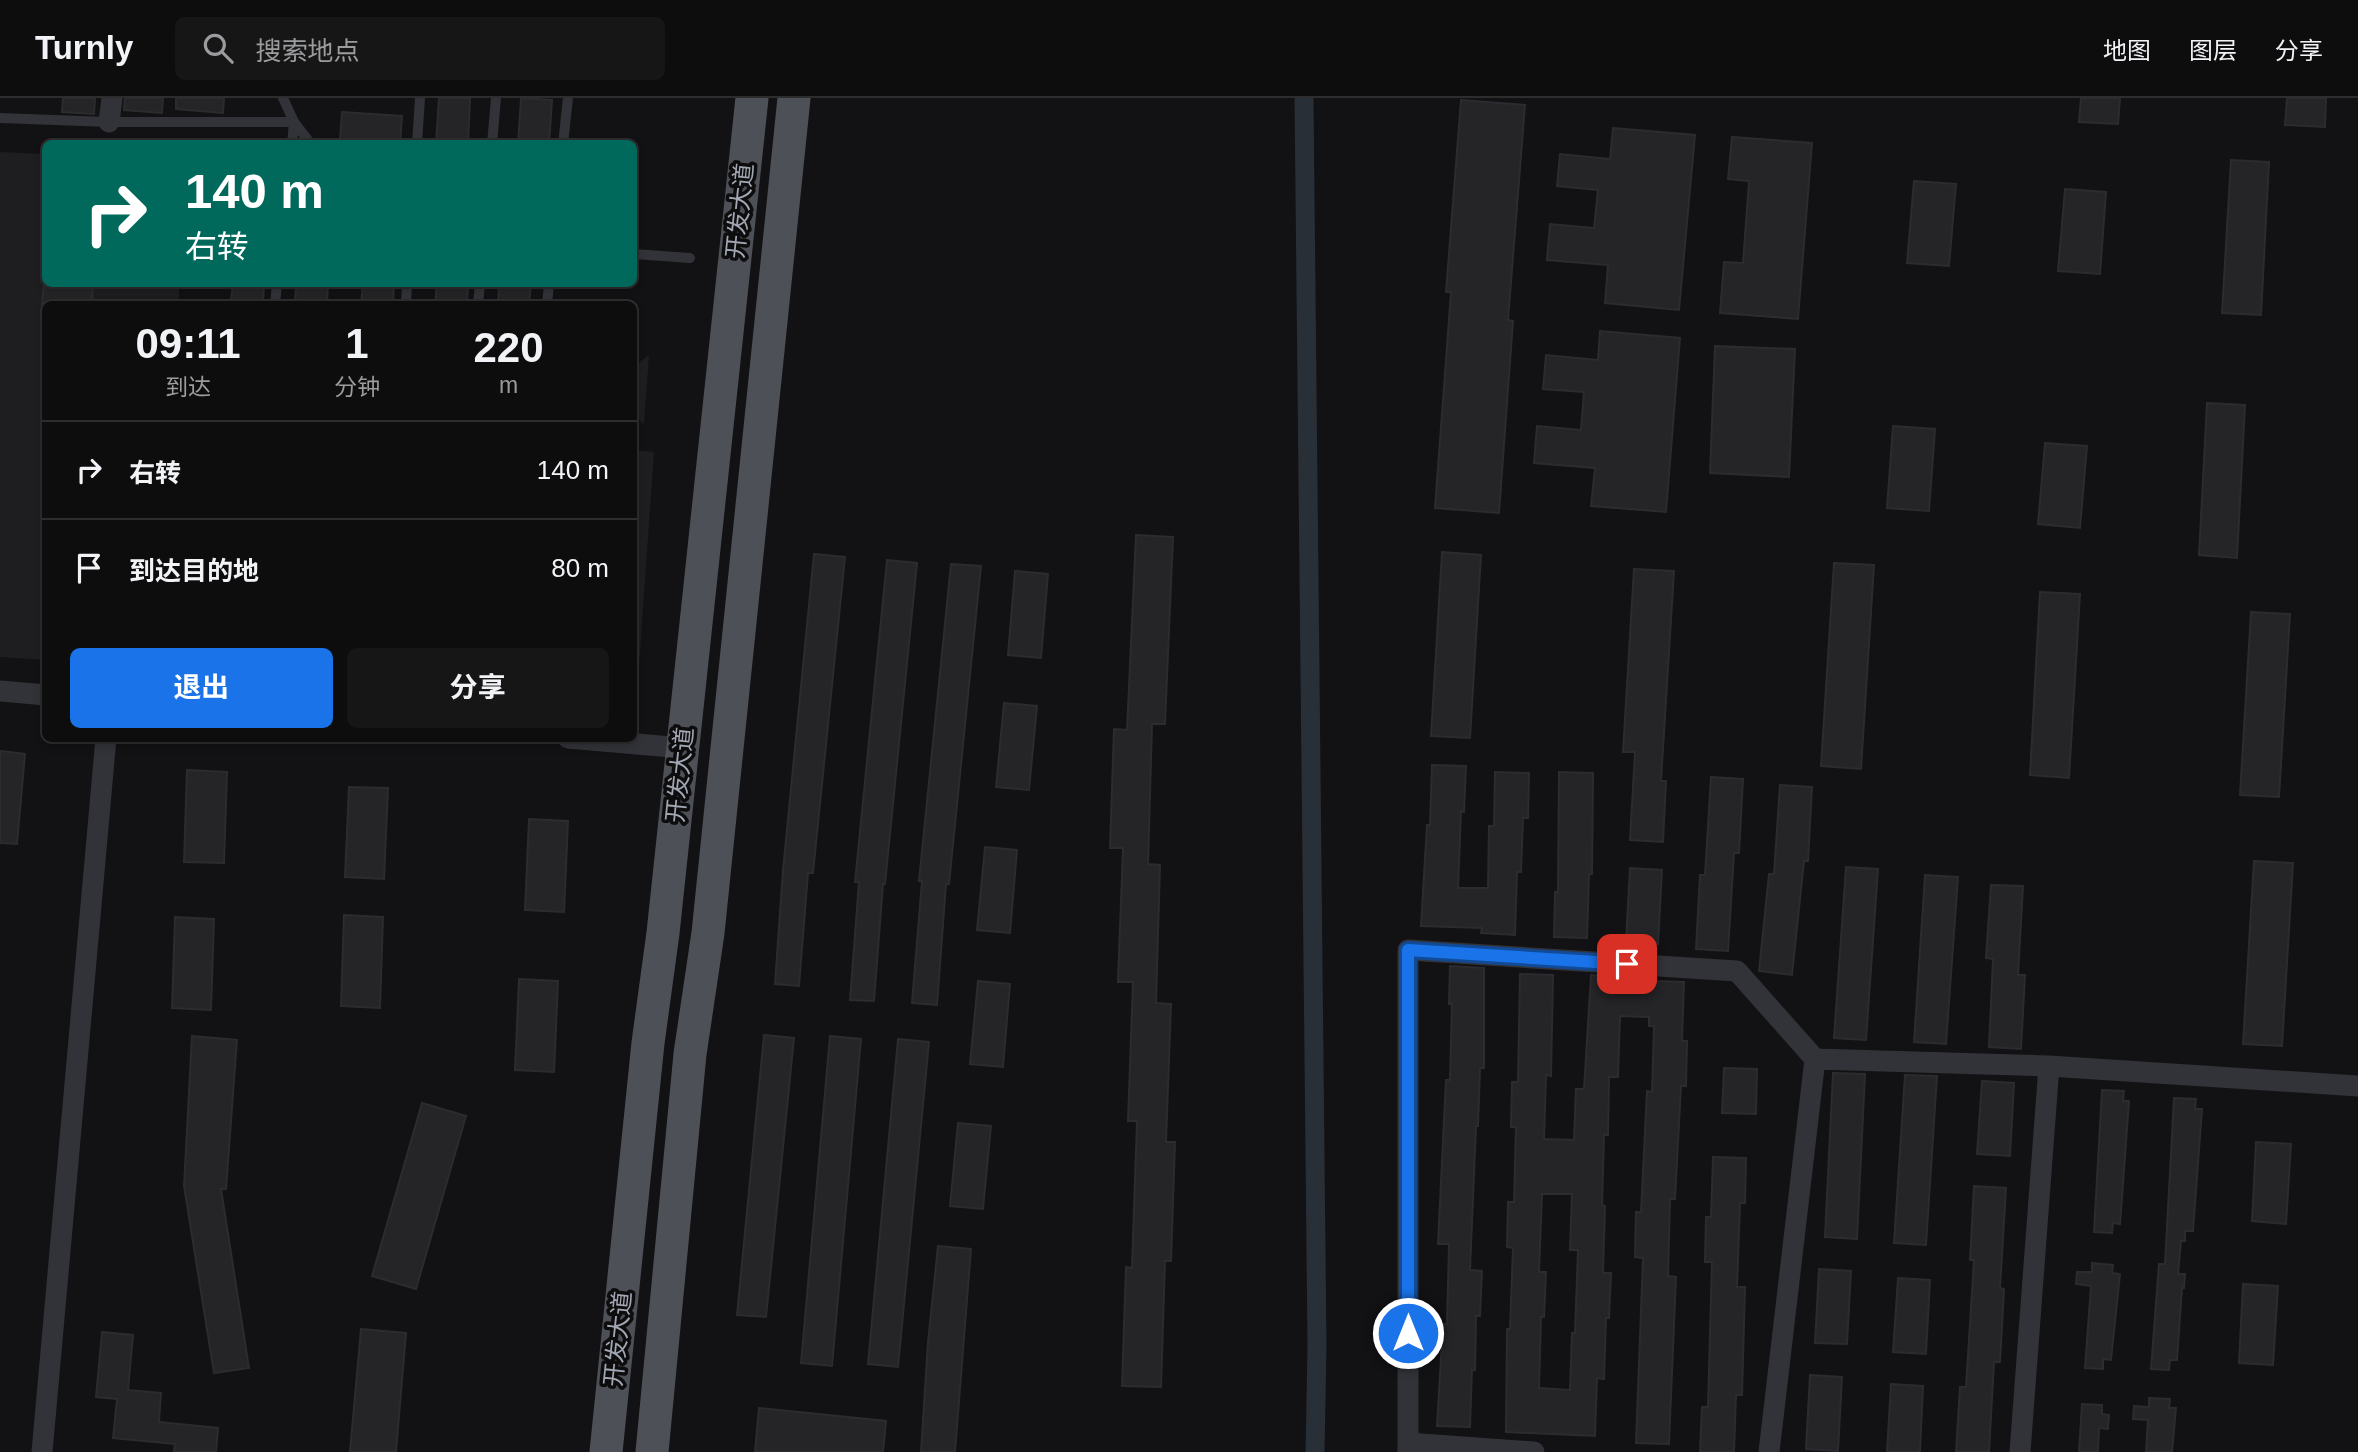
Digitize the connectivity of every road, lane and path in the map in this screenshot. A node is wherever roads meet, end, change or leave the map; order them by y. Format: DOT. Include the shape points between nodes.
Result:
graph roads {
  1 [pos="112,98"];
  2 [pos="283,98"];
  3 [pos="420,98"];
  4 [pos="496,98"];
  5 [pos="568,98"];
  6 [pos="752,98"];
  7 [pos="794,98"];
  8 [pos="0,118"];
  9 [pos="109,122"];
  10 [pos="294,122"];
  11 [pos="292,140"];
  12 [pos="308,140"];
  13 [pos="417,140"];
  14 [pos="492,140"];
  15 [pos="563,140"];
  16 [pos="637,254"];
  17 [pos="690,258"];
  18 [pos="0,691"];
  19 [pos="42,695"];
  20 [pos="106,742"];
  21 [pos="614,742"];
  22 [pos="683,748"];
  23 [pos="1815,1059"];
  24 [pos="2049,1066"];
  25 [pos="2358,1086"];
  26 [pos="1408,1447"];
  27 [pos="43,1452"];
  28 [pos="606,1452"];
  29 [pos="652,1452"];
  30 [pos="1534,1452"];
  31 [pos="1769,1452"];
  32 [pos="2020,1452"];
  1 -- 9 [label="street"];
  2 -- 10 [label="lane"];
  3 -- 13 [label="lane"];
  4 -- 14 [label="lane"];
  5 -- 15 [label="lane"];
  6 -- 22 [label="main road, 开发大道"];
  7 -- 29 [label="main road, 开发大道" via="708,933 690,1054"];
  8 -- 9 [label="lane"];
  9 -- 10 [label="lane"];
  10 -- 11 [label="lane"];
  10 -- 12 [label="lane"];
  16 -- 17 [label="lane"];
  18 -- 19 [label="street"];
  20 -- 27 [label="street"];
  21 -- 22 [label="street"];
  22 -- 28 [label="main road, 开发大道"];
  23 -- 24 [label="street"];
  23 -- 26 [label="street" via="1737,971 1408,950"];
  23 -- 31 [label="street"];
  24 -- 25 [label="street"];
  24 -- 32 [label="street"];
  26 -- 30 [label="street"];
}
